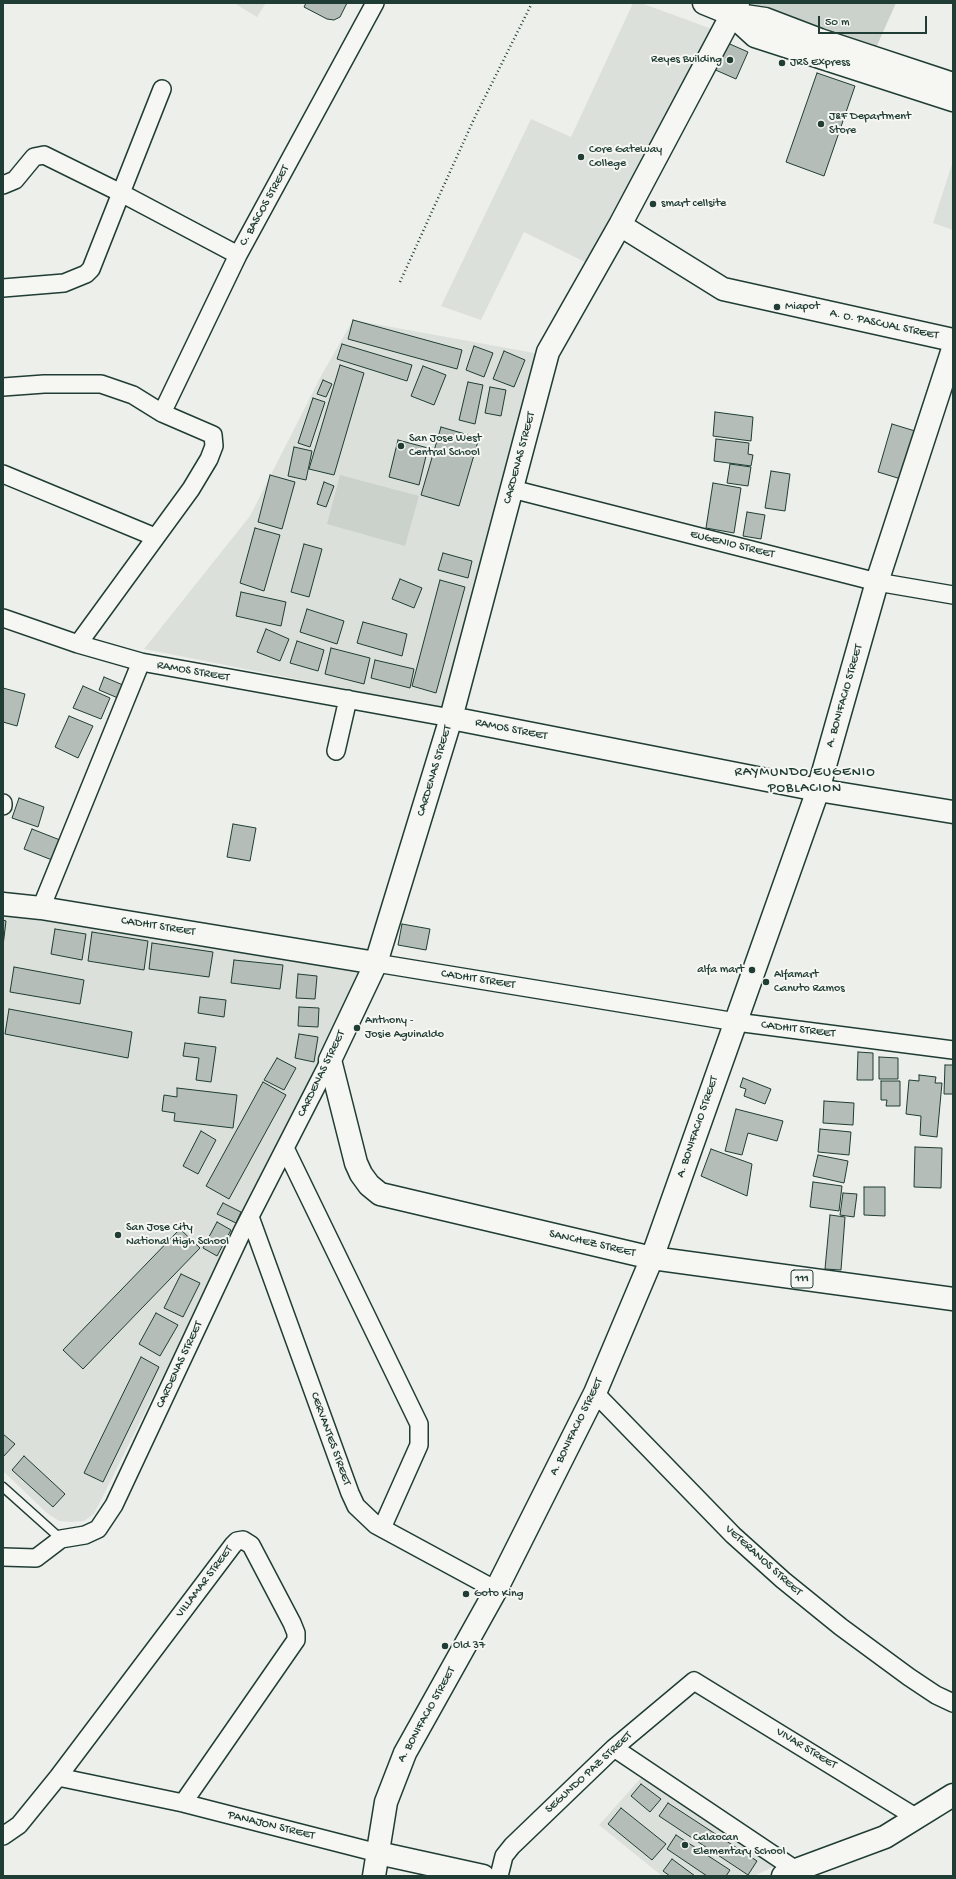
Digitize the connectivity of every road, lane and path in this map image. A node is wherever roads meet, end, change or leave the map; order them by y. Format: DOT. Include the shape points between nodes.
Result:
graph roads {
  1 [pos="376,3"];
  2 [pos="532,3"];
  3 [pos="704,3"];
  4 [pos="735,8"];
  5 [pos="953,84"];
  6 [pos="162,89"];
  7 [pos="953,100"];
  8 [pos="3,185"];
  9 [pos="121,193"];
  10 [pos="620,225"];
  11 [pos="238,255"];
  12 [pos="400,282"];
  13 [pos="3,288"];
  14 [pos="953,340"];
  15 [pos="953,349"];
  16 [pos="3,387"];
  17 [pos="162,413"];
  18 [pos="3,474"];
  19 [pos="512,489"];
  20 [pos="155,537"];
  21 [pos="877,582"];
  22 [pos="953,595"];
  23 [pos="3,618"];
  24 [pos="78,644"];
  25 [pos="141,662"];
  26 [pos="348,700"];
  27 [pos="451,718"];
  28 [pos="336,751"];
  29 [pos="818,790"];
  30 [pos="953,812"];
  31 [pos="3,904"];
  32 [pos="41,908"];
  33 [pos="376,963"];
  34 [pos="736,1022"];
  35 [pos="953,1050"];
  36 [pos="330,1060"];
  37 [pos="285,1148"];
  38 [pos="250,1218"];
  39 [pos="652,1258"];
  40 [pos="953,1299"];
  41 [pos="595,1393"];
  42 [pos="3,1487"];
  43 [pos="382,1528"];
  44 [pos="61,1540"];
  45 [pos="3,1557"];
  46 [pos="496,1590"];
  47 [pos="694,1681"];
  48 [pos="953,1703"];
  49 [pos="614,1748"];
  50 [pos="58,1777"];
  51 [pos="953,1795"];
  52 [pos="183,1803"];
  53 [pos="917,1818"];
  54 [pos="3,1836"];
  55 [pos="378,1853"];
  56 [pos="790,1873"];
  57 [pos="374,1876"];
  58 [pos="483,1876"];
  59 [pos="499,1876"];
  1 -- 11 [label="street, C. BASCOS STREET"];
  2 -- 12 [label="path" via="474,119"];
  3 -- 4 [label="main road"];
  4 -- 5 [label="main road" via="820,40"];
  4 -- 7 [label="main road" via="755,36"];
  4 -- 10 [label="main road, CARDENAS STREET"];
  6 -- 9 [label="street"];
  8 -- 9 [label="street" via="15,180 31,160 41,155 50,157"];
  9 -- 11 [label="street"];
  9 -- 13 [label="street" via="91,269 86,274 64,283"];
  10 -- 14 [label="main road, A. O. PASCUAL STREET" via="723,289"];
  10 -- 19 [label="main road, CARDENAS STREET" via="548,352"];
  11 -- 17 [label="street, C. BASCOS STREET"];
  15 -- 21 [label="main road, A. BONIFACIO STREET"];
  16 -- 17 [label="street" via="101,384 133,394"];
  17 -- 20 [label="street" via="213,435 214,446 191,489"];
  18 -- 20 [label="street"];
  19 -- 21 [label="street, EUGENIO STREET"];
  19 -- 27 [label="main road, CARDENAS STREET"];
  20 -- 24 [label="street"];
  21 -- 22 [label="street, EUGENIO STREET"];
  21 -- 29 [label="main road, A. BONIFACIO STREET"];
  23 -- 24 [label="street, RAMOS STREET"];
  24 -- 25 [label="street, RAMOS STREET"];
  25 -- 26 [label="street, RAMOS STREET"];
  25 -- 32 [label="street"];
  26 -- 27 [label="street, RAMOS STREET"];
  26 -- 28 [label="street"];
  27 -- 29 [label="main road, RAMOS STREET"];
  27 -- 33 [label="main road, CARDENAS STREET"];
  29 -- 30 [label="main road, RAMOS STREET"];
  29 -- 34 [label="main road, A. BONIFACIO STREET"];
  31 -- 32 [label="main road, CADHIT STREET"];
  32 -- 33 [label="main road, CADHIT STREET"];
  33 -- 34 [label="street, CADHIT STREET"];
  33 -- 36 [label="main road, CARDENAS STREET"];
  34 -- 35 [label="street, CADHIT STREET"];
  34 -- 39 [label="main road, A. BONIFACIO STREET"];
  36 -- 37 [label="street, CARDENAS STREET"];
  36 -- 39 [label="main road, SANCHEZ STREET" via="356,1163 369,1185 380,1194"];
  37 -- 38 [label="street, CARDENAS STREET"];
  37 -- 43 [label="street" via="419,1424 419,1445"];
  38 -- 43 [label="street, CERVANTES STREET" via="350,1493 364,1515"];
  38 -- 44 [label="street, CARDENAS STREET" via="114,1505 98,1529 85,1535"];
  39 -- 40 [label="main road, SANCHEZ STREET / 111"];
  39 -- 41 [label="main road, A. BONIFACIO STREET"];
  41 -- 46 [label="main road, A. BONIFACIO STREET"];
  41 -- 48 [label="street, VETERANOS STREET" via="733,1535 782,1580 909,1677"];
  42 -- 44 [label="lane"];
  43 -- 46 [label="street, CERVANTES STREET"];
  44 -- 45 [label="street" via="36,1558"];
  46 -- 55 [label="main road, A. BONIFACIO STREET" via="404,1754 386,1802"];
  47 -- 49 [label="street, SEGUNDO PAZ STREET"];
  47 -- 53 [label="street, VIVAR STREET"];
  49 -- 56 [label="street"];
  49 -- 59 [label="street, SEGUNDO PAZ STREET" via="512,1846 504,1856"];
  50 -- 52 [label="street, PANAJON STREET"];
  50 -- 52 [label="street, VILLAMAR STREET" via="233,1544 237,1540 243,1540 251,1545 292,1623 296,1640"];
  50 -- 54 [label="street, VILLAMAR STREET" via="19,1825"];
  51 -- 53 [label="main road"];
  52 -- 55 [label="street, PANAJON STREET"];
  53 -- 56 [label="main road" via="885,1837"];
  55 -- 57 [label="main road, A. BONIFACIO STREET"];
  55 -- 58 [label="main road, PANAJON STREET"];
}
